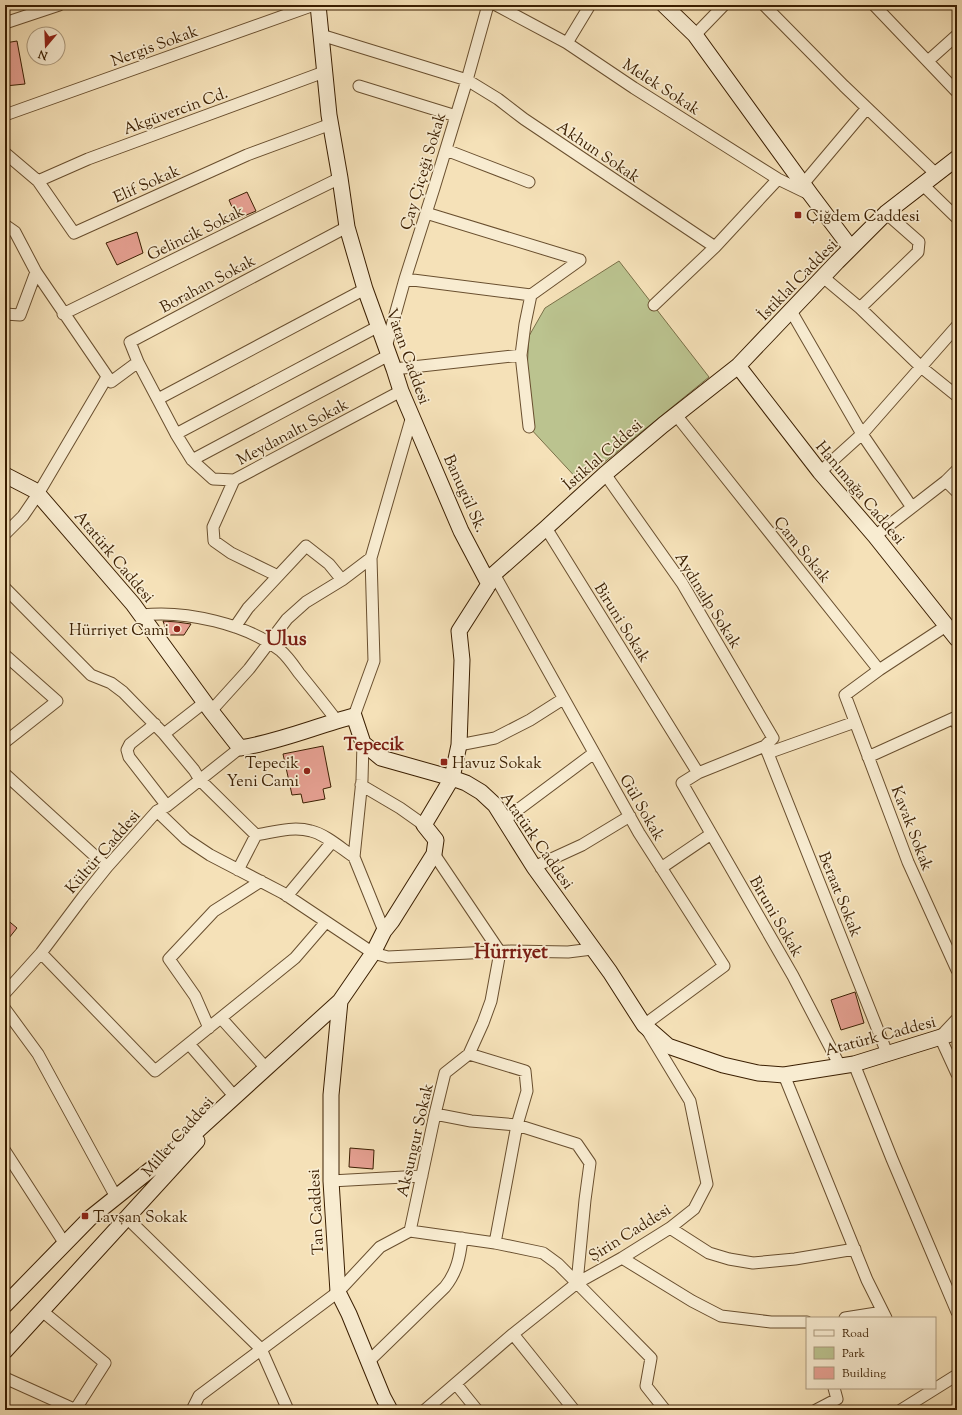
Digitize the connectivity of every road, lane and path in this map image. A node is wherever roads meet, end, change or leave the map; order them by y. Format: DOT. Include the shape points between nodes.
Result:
graph roads {
  1 [pos="59,5"];
  2 [pos="314,5"];
  3 [pos="318,5"];
  4 [pos="488,5"];
  5 [pos="496,5"];
  6 [pos="590,5"];
  7 [pos="664,5"];
  8 [pos="724,5"];
  9 [pos="764,5"];
  10 [pos="874,5"];
  11 [pos="26,11"];
  12 [pos="5,24"];
  13 [pos="321,35"];
  14 [pos="695,35"];
  15 [pos="957,35"];
  16 [pos="567,43"];
  17 [pos="928,61"];
  18 [pos="324,72"];
  19 [pos="467,80"];
  20 [pos="359,86"];
  21 [pos="957,92"];
  22 [pos="867,108"];
  23 [pos="5,115"];
  24 [pos="456,116"];
  25 [pos="331,124"];
  26 [pos="446,150"];
  27 [pos="5,153"];
  28 [pos="957,158"];
  29 [pos="936,174"];
  30 [pos="340,178"];
  31 [pos="778,179"];
  32 [pos="38,181"];
  33 [pos="529,182"];
  34 [pos="922,184"];
  35 [pos="807,189"];
  36 [pos="426,213"];
  37 [pos="886,213"];
  38 [pos="957,218"];
  39 [pos="5,224"];
  40 [pos="348,227"];
  41 [pos="715,247"];
  42 [pos="851,248"];
  43 [pos="36,272"];
  44 [pos="823,277"];
  45 [pos="405,279"];
  46 [pos="365,289"];
  47 [pos="531,295"];
  48 [pos="654,305"];
  49 [pos="860,308"];
  50 [pos="791,312"];
  51 [pos="5,314"];
  52 [pos="63,314"];
  53 [pos="379,326"];
  54 [pos="957,326"];
  55 [pos="388,351"];
  56 [pos="521,355"];
  57 [pos="138,362"];
  58 [pos="738,366"];
  59 [pos="921,367"];
  60 [pos="394,369"];
  61 [pos="109,380"];
  62 [pos="401,391"];
  63 [pos="957,396"];
  64 [pos="158,399"];
  65 [pos="676,415"];
  66 [pos="412,416"];
  67 [pos="529,428"];
  68 [pos="176,434"];
  69 [pos="862,434"];
  70 [pos="192,460"];
  71 [pos="957,470"];
  72 [pos="820,472"];
  73 [pos="605,474"];
  74 [pos="5,475"];
  75 [pos="234,480"];
  76 [pos="946,481"];
  77 [pos="957,492"];
  78 [pos="38,494"];
  79 [pos="911,506"];
  80 [pos="546,528"];
  81 [pos="5,534"];
  82 [pos="875,536"];
  83 [pos="372,558"];
  84 [pos="278,576"];
  85 [pos="491,579"];
  86 [pos="342,580"];
  87 [pos="5,588"];
  88 [pos="142,615"];
  89 [pos="946,626"];
  90 [pos="236,627"];
  91 [pos="957,640"];
  92 [pos="268,643"];
  93 [pos="5,655"];
  94 [pos="879,670"];
  95 [pos="563,699"];
  96 [pos="208,706"];
  97 [pos="354,716"];
  98 [pos="337,721"];
  99 [pos="956,721"];
  100 [pos="855,722"];
  101 [pos="155,724"];
  102 [pos="164,734"];
  103 [pos="5,742"];
  104 [pos="363,743"];
  105 [pos="458,745"];
  106 [pos="240,748"];
  107 [pos="767,750"];
  108 [pos="594,753"];
  109 [pos="868,757"];
  110 [pos="698,773"];
  111 [pos="5,774"];
  112 [pos="452,778"];
  113 [pos="200,780"];
  114 [pos="361,785"];
  115 [pos="162,809"];
  116 [pos="630,816"];
  117 [pos="504,820"];
  118 [pos="424,825"];
  119 [pos="711,834"];
  120 [pos="256,835"];
  121 [pos="332,842"];
  122 [pos="434,854"];
  123 [pos="354,857"];
  124 [pos="107,867"];
  125 [pos="534,867"];
  126 [pos="661,868"];
  127 [pos="238,870"];
  128 [pos="261,881"];
  129 [pos="287,896"];
  130 [pos="326,922"];
  131 [pos="384,931"];
  132 [pos="592,949"];
  133 [pos="500,952"];
  134 [pos="40,953"];
  135 [pos="374,953"];
  136 [pos="957,970"];
  137 [pos="5,993"];
  138 [pos="340,1001"];
  139 [pos="5,1009"];
  140 [pos="957,1018"];
  141 [pos="214,1024"];
  142 [pos="644,1024"];
  143 [pos="957,1032"];
  144 [pos="940,1037"];
  145 [pos="189,1044"];
  146 [pos="887,1053"];
  147 [pos="469,1054"];
  148 [pos="847,1065"];
  149 [pos="266,1068"];
  150 [pos="957,1074"];
  151 [pos="784,1075"];
  152 [pos="234,1098"];
  153 [pos="435,1114"];
  154 [pos="517,1125"];
  155 [pos="5,1151"];
  156 [pos="422,1176"];
  157 [pos="331,1180"];
  158 [pos="116,1197"];
  159 [pos="127,1218"];
  160 [pos="670,1228"];
  161 [pos="410,1231"];
  162 [pos="462,1238"];
  163 [pos="495,1243"];
  164 [pos="65,1244"];
  165 [pos="855,1249"];
  166 [pos="622,1258"];
  167 [pos="577,1283"];
  168 [pos="338,1292"];
  169 [pos="954,1298"];
  170 [pos="5,1305"];
  171 [pos="42,1311"];
  172 [pos="957,1312"];
  173 [pos="885,1315"];
  174 [pos="858,1317"];
  175 [pos="806,1322"];
  176 [pos="513,1334"];
  177 [pos="261,1349"];
  178 [pos="5,1351"];
  179 [pos="368,1361"];
  180 [pos="957,1375"];
  181 [pos="5,1378"];
  182 [pos="456,1384"];
  183 [pos="936,1384"];
  184 [pos="834,1389"];
  185 [pos="917,1393"];
  186 [pos="49,1405"];
  187 [pos="75,1410"];
  188 [pos="192,1410"];
  189 [pos="288,1410"];
  190 [pos="390,1410"];
  191 [pos="425,1410"];
  192 [pos="477,1410"];
  193 [pos="574,1410"];
  194 [pos="665,1410"];
  195 [pos="816,1410"];
  196 [pos="901,1410"];
  1 -- 11 [label="street"];
  2 -- 23 [label="street, Nergis Sokak"];
  3 -- 13 [label="main road, Vatan Caddesi"];
  4 -- 19 [label="street, Çay Çiçeği Sokak"];
  5 -- 16 [label="street, Melek Sokak"];
  6 -- 16 [label="street"];
  7 -- 14 [label="main road"];
  8 -- 14 [label="street"];
  9 -- 22 [label="street"];
  10 -- 17 [label="street"];
  11 -- 12 [label="street"];
  13 -- 18 [label="main road, Vatan Caddesi"];
  13 -- 19 [label="street, Akhun Sokak"];
  14 -- 35 [label="main road"];
  15 -- 17 [label="street"];
  16 -- 31 [label="street, Melek Sokak"];
  17 -- 21 [label="street"];
  18 -- 25 [label="main road, Vatan Caddesi"];
  18 -- 32 [label="street, Akgüvercin Cd." via="88,159"];
  19 -- 24 [label="street, Çay Çiçeği Sokak"];
  19 -- 41 [label="street, Akhun Sokak"];
  20 -- 24 [label="street"];
  22 -- 29 [label="street"];
  22 -- 35 [label="street"];
  24 -- 26 [label="street, Çay Çiçeği Sokak"];
  25 -- 30 [label="main road, Vatan Caddesi"];
  25 -- 32 [label="street, Elif Sokak" via="247,155 74,233"];
  26 -- 33 [label="street"];
  26 -- 36 [label="street, Çay Çiçeği Sokak"];
  27 -- 32 [label="street, Elif Sokak"];
  28 -- 29 [label="main road, İstiklal Caddesi"];
  29 -- 34 [label="main road, İstiklal Caddesi"];
  30 -- 40 [label="main road, Vatan Caddesi"];
  30 -- 52 [label="street, Gelincik Sokak"];
  31 -- 35 [label="street, Melek Sokak"];
  31 -- 41 [label="street"];
  34 -- 37 [label="main road, İstiklal Caddesi"];
  34 -- 38 [label="street"];
  35 -- 42 [label="main road"];
  36 -- 45 [label="street, Çay Çiçeği Sokak"];
  36 -- 47 [label="street" via="580,260"];
  37 -- 42 [label="main road, İstiklal Caddesi"];
  37 -- 49 [label="street" via="919,242 918,252"];
  39 -- 43 [label="street" via="15,232"];
  40 -- 46 [label="main road, Vatan Caddesi"];
  40 -- 57 [label="street, Borahan Sokak" via="130,342"];
  41 -- 48 [label="street"];
  42 -- 44 [label="main road, İstiklal Caddesi"];
  43 -- 51 [label="street" via="20,314"];
  43 -- 52 [label="street"];
  44 -- 49 [label="street"];
  44 -- 50 [label="main road, İstiklal Caddesi"];
  45 -- 47 [label="street"];
  45 -- 55 [label="street, Çay Çiçeği Sokak"];
  46 -- 53 [label="main road, Vatan Caddesi"];
  46 -- 64 [label="street"];
  47 -- 56 [label="street"];
  49 -- 59 [label="street"];
  50 -- 58 [label="main road, İstiklal Caddesi"];
  50 -- 69 [label="street"];
  52 -- 61 [label="street"];
  53 -- 55 [label="main road, Vatan Caddesi"];
  53 -- 68 [label="street"];
  54 -- 59 [label="street"];
  55 -- 60 [label="main road, Vatan Caddesi"];
  55 -- 70 [label="street"];
  56 -- 60 [label="street"];
  56 -- 67 [label="street"];
  57 -- 61 [label="street"];
  57 -- 64 [label="street, Meydanaltı Sokak"];
  58 -- 65 [label="main road, İstiklal Cddesi"];
  58 -- 72 [label="main road, Hanımağa Caddesi"];
  59 -- 63 [label="street"];
  59 -- 69 [label="street"];
  60 -- 62 [label="main road, Vatan Caddesi"];
  61 -- 78 [label="street"];
  62 -- 66 [label="main road, Vatan Caddesi"];
  62 -- 75 [label="street, Meydanaltı Sokak"];
  64 -- 68 [label="street, Meydanaltı Sokak"];
  65 -- 73 [label="main road, İstiklal Cddesi"];
  65 -- 94 [label="street, Çam Sokak"];
  66 -- 83 [label="street, Vatan Caddesi"];
  66 -- 85 [label="main road, Banugül Sk." via="461,530"];
  68 -- 70 [label="street, Meydanaltı Sokak"];
  69 -- 72 [label="street"];
  69 -- 79 [label="street"];
  70 -- 75 [label="street, Meydanaltı Sokak" via="212,479"];
  71 -- 76 [label="street"];
  72 -- 82 [label="main road, Hanımağa Caddesi"];
  73 -- 80 [label="main road, İstiklal Cddesi"];
  73 -- 107 [label="street, Aydınalp Sokak" via="682,583 773,738"];
  74 -- 78 [label="main road, Atatürk Caddesi"];
  75 -- 84 [label="street" via="213,528 214,540 231,553"];
  76 -- 77 [label="street"];
  76 -- 79 [label="street"];
  78 -- 81 [label="street" via="23,516"];
  78 -- 88 [label="main road, Atatürk Caddesi"];
  79 -- 82 [label="street"];
  80 -- 85 [label="main road, İstiklal Cddesi"];
  80 -- 110 [label="street, Biruni Sokak"];
  82 -- 89 [label="main road, Hanımağa Caddesi"];
  83 -- 86 [label="street"];
  83 -- 97 [label="street, Vatan Caddesi" via="374,661"];
  84 -- 86 [label="street" via="306,546 329,564"];
  84 -- 90 [label="street" via="248,608"];
  85 -- 95 [label="street, Gül Sokak"];
  85 -- 105 [label="main road, İstiklal Cddesi" via="458,631 462,660"];
  86 -- 92 [label="street" via="306,602 291,615"];
  87 -- 101 [label="street" via="90,675 111,683 123,692"];
  88 -- 90 [label="street" via="173,614 198,617"];
  88 -- 96 [label="main road, Atatürk Caddesi"];
  89 -- 91 [label="main road, Hanımağa Caddesi"];
  89 -- 94 [label="street"];
  90 -- 92 [label="street"];
  92 -- 96 [label="street" via="249,669"];
  92 -- 98 [label="street" via="283,652"];
  93 -- 103 [label="street" via="57,701"];
  94 -- 100 [label="street, Kavak Sokak" via="845,695"];
  95 -- 105 [label="street" via="495,738"];
  95 -- 108 [label="street, Gül Sokak"];
  96 -- 102 [label="street"];
  96 -- 106 [label="main road, Atatürk Caddesi"];
  97 -- 98 [label="main road"];
  97 -- 104 [label="main road"];
  98 -- 106 [label="main road" via="259,745"];
  99 -- 109 [label="street"];
  100 -- 107 [label="street"];
  100 -- 109 [label="street, Kavak Sokak"];
  101 -- 102 [label="street"];
  101 -- 115 [label="street" via="130,744 127,750 128,757"];
  102 -- 113 [label="street"];
  104 -- 112 [label="main road, Atatürk Caddesi" via="381,758"];
  104 -- 114 [label="street"];
  105 -- 112 [label="main road, İstiklal Cddesi"];
  106 -- 113 [label="street, Kültür Caddesi"];
  107 -- 110 [label="street"];
  107 -- 146 [label="street, Beraat Sokak"];
  108 -- 116 [label="street, Gül Sokak"];
  108 -- 117 [label="street"];
  109 -- 136 [label="street, Kavak Sokak" via="908,862"];
  110 -- 119 [label="street, Biruni Sokak" via="682,783"];
  111 -- 124 [label="street"];
  112 -- 117 [label="main road, Atatürk Caddesi" via="481,792 495,805"];
  112 -- 118 [label="main road"];
  113 -- 115 [label="street, Kültür Caddesi"];
  113 -- 120 [label="street"];
  114 -- 118 [label="street"];
  114 -- 123 [label="street"];
  115 -- 124 [label="street, Kültür Caddesi"];
  115 -- 127 [label="street" via="186,839"];
  116 -- 125 [label="street" via="582,845"];
  116 -- 126 [label="street, Gül Sokak"];
  117 -- 125 [label="main road, Atatürk Caddesi"];
  118 -- 122 [label="main road" via="436,840"];
  119 -- 126 [label="street"];
  119 -- 148 [label="street, Biruni Sokak"];
  120 -- 121 [label="street" via="293,829 312,831"];
  120 -- 127 [label="street"];
  121 -- 123 [label="street"];
  121 -- 129 [label="street"];
  122 -- 131 [label="main road"];
  122 -- 133 [label="street"];
  123 -- 131 [label="street"];
  124 -- 134 [label="street, Kültür Caddesi"];
  125 -- 132 [label="main road, Atatürk Caddesi"];
  126 -- 142 [label="street, Gül Sokak" via="724,966"];
  127 -- 128 [label="street"];
  128 -- 129 [label="street"];
  128 -- 141 [label="street" via="214,911 169,959"];
  129 -- 130 [label="street"];
  130 -- 135 [label="street"];
  130 -- 141 [label="street" via="295,958"];
  131 -- 135 [label="main road"];
  132 -- 133 [label="street" via="568,952"];
  132 -- 142 [label="main road, Atatürk Caddesi"];
  133 -- 135 [label="street" via="388,957"];
  133 -- 147 [label="street, Aksungur Sokak" via="490,1001"];
  134 -- 137 [label="street, Kültür Caddesi"];
  134 -- 145 [label="street" via="155,1071"];
  135 -- 138 [label="main road"];
  138 -- 149 [label="main road"];
  138 -- 157 [label="main road, Tan Caddesi" via="331,1095"];
  139 -- 158 [label="street" via="38,1054"];
  140 -- 144 [label="street"];
  141 -- 145 [label="street"];
  141 -- 149 [label="street"];
  142 -- 151 [label="main road, Atatürk Caddesi" via="668,1046 758,1073"];
  142 -- 160 [label="street, Şirin Caddesi" via="690,1101 707,1184 694,1209"];
  143 -- 144 [label="main road, Atatürk Caddesi"];
  144 -- 146 [label="main road, Atatürk Caddesi"];
  144 -- 150 [label="street"];
  145 -- 152 [label="street"];
  146 -- 148 [label="main road, Atatürk Caddesi"];
  147 -- 153 [label="street, Aksungur Sokak" via="445,1073"];
  147 -- 154 [label="street" via="525,1071 527,1091"];
  148 -- 151 [label="main road, Atatürk Caddesi"];
  148 -- 169 [label="street, Biruni Sokak"];
  149 -- 152 [label="main road"];
  151 -- 165 [label="street"];
  152 -- 158 [label="main road, Millet Caddesi" via="185,1142"];
  152 -- 159 [label="main road, Millet Caddesi"];
  153 -- 154 [label="street" via="471,1121"];
  153 -- 156 [label="street, Aksungur Sokak"];
  154 -- 163 [label="street"];
  154 -- 167 [label="street" via="577,1144 590,1163"];
  155 -- 164 [label="street"];
  156 -- 157 [label="street"];
  156 -- 161 [label="street, Aksungur Sokak"];
  157 -- 168 [label="main road, Tan Caddesi"];
  158 -- 164 [label="main road, Millet Caddesi" via="90,1218"];
  159 -- 171 [label="main road, Millet Caddesi"];
  159 -- 177 [label="street"];
  160 -- 165 [label="street" via="709,1253 753,1263"];
  160 -- 166 [label="street, Şirin Caddesi"];
  161 -- 162 [label="street"];
  161 -- 168 [label="street" via="380,1247"];
  162 -- 163 [label="street"];
  162 -- 179 [label="street" via="457,1266 445,1287"];
  163 -- 167 [label="street" via="543,1253"];
  164 -- 170 [label="main road, Millet Caddesi"];
  165 -- 173 [label="street"];
  166 -- 167 [label="street, Şirin Caddesi"];
  166 -- 175 [label="street" via="721,1316 771,1322"];
  167 -- 176 [label="street, Şirin Caddesi"];
  167 -- 194 [label="street" via="651,1358 646,1386"];
  168 -- 177 [label="street"];
  168 -- 179 [label="main road, Tan Caddesi"];
  169 -- 172 [label="street, Biruni Sokak"];
  171 -- 178 [label="main road, Millet Caddesi"];
  171 -- 187 [label="street" via="105,1363"];
  173 -- 174 [label="street"];
  176 -- 182 [label="street, Şirin Caddesi"];
  176 -- 193 [label="street"];
  177 -- 188 [label="street" via="199,1396"];
  177 -- 189 [label="street"];
  179 -- 190 [label="main road, Tan Caddesi"];
  180 -- 183 [label="street"];
  181 -- 186 [label="street"];
  182 -- 191 [label="street, Şirin Caddesi"];
  182 -- 192 [label="street"];
  184 -- 195 [label="street" via="837,1399"];
  185 -- 196 [label="street"];
  186 -- 187 [label="street"];
}
